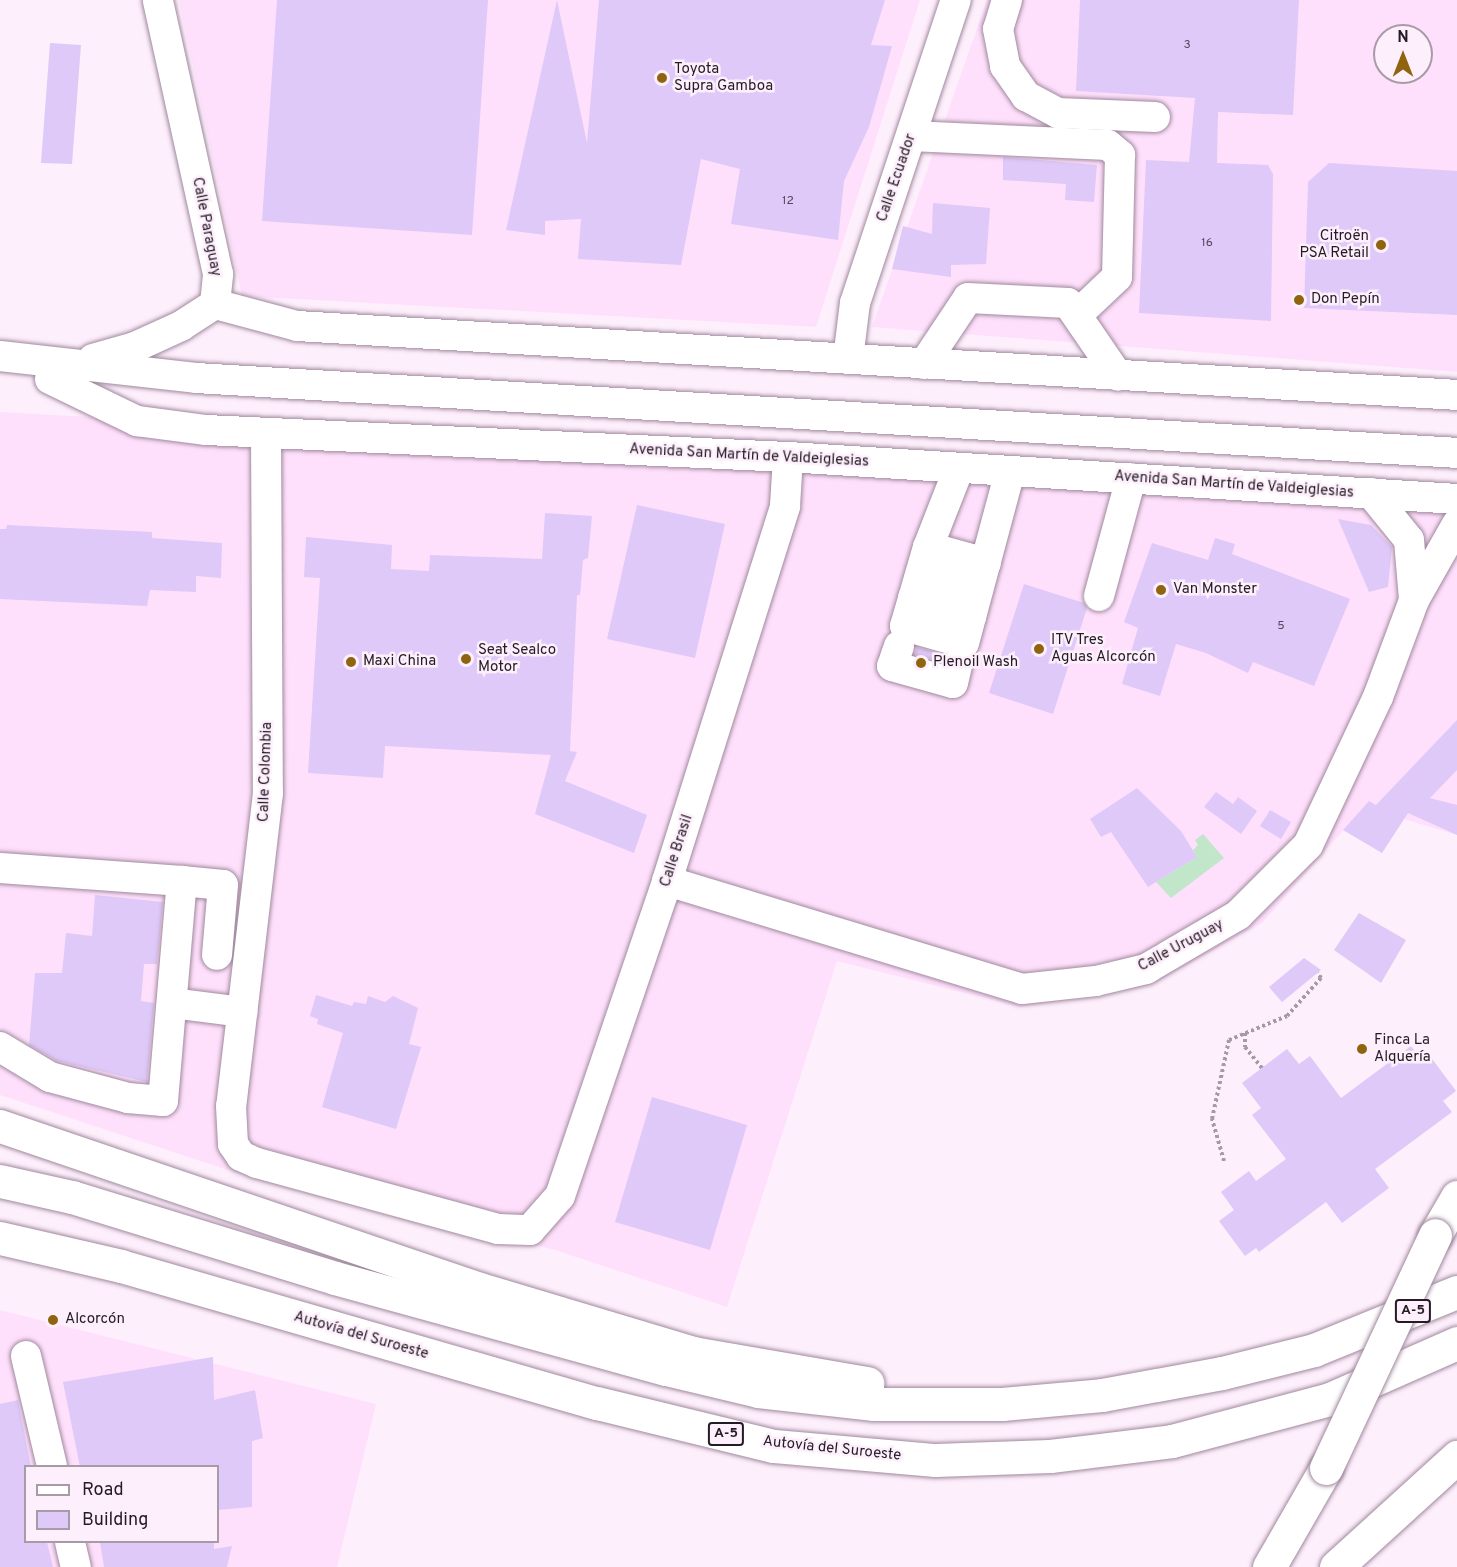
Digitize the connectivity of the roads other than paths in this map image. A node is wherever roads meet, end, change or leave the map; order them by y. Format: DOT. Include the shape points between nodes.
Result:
graph roads {
  1 [pos="158,0"];
  2 [pos="956,0"];
  3 [pos="1007,0"];
  4 [pos="1155,117"];
  5 [pos="911,135"];
  6 [pos="215,304"];
  7 [pos="1077,315"];
  8 [pos="0,356"];
  9 [pos="848,358"];
  10 [pos="76,363"];
  11 [pos="924,364"];
  12 [pos="1118,376"];
  13 [pos="0,377"];
  14 [pos="196,378"];
  15 [pos="50,379"];
  16 [pos="1457,395"];
  17 [pos="266,434"];
  18 [pos="1457,453"];
  19 [pos="788,458"];
  20 [pos="959,468"];
  21 [pos="1011,471"];
  22 [pos="1131,478"];
  23 [pos="1371,493"];
  24 [pos="1457,499"];
  25 [pos="1457,524"];
  26 [pos="1099,596"];
  27 [pos="913,598"];
  28 [pos="1414,600"];
  29 [pos="971,614"];
  30 [pos="0,868"];
  31 [pos="182,881"];
  32 [pos="667,881"];
  33 [pos="217,956"];
  34 [pos="172,1003"];
  35 [pos="242,1012"];
  36 [pos="0,1047"];
  37 [pos="0,1125"];
  38 [pos="233,1144"];
  39 [pos="0,1181"];
  40 [pos="1457,1197"];
  41 [pos="0,1238"];
  42 [pos="1457,1292"];
  43 [pos="1457,1343"];
  44 [pos="26,1356"];
  45 [pos="1002,1404"];
  46 [pos="1457,1457"];
  47 [pos="52,1465"];
  48 [pos="70,1543"];
  49 [pos="76,1567"];
  50 [pos="1269,1567"];
  51 [pos="1336,1567"];
  1 -- 6 [label="street, Calle Paraguay" via="218,274"];
  2 -- 5 [label="street, Calle Ecuador"];
  3 -- 4 [label="street" via="998,29 1005,66 1026,96 1058,113"];
  5 -- 7 [label="street" via="1108,145 1120,155 1117,277"];
  5 -- 9 [label="street, Calle Ecuador" via="855,303"];
  6 -- 9 [label="street" via="290,326"];
  6 -- 10 [label="street" via="181,326 135,347"];
  7 -- 11 [label="street" via="1068,303 968,298"];
  7 -- 12 [label="street"];
  8 -- 10 [label="street, Avenida San Martín de Valdeiglesias"];
  9 -- 11 [label="street"];
  10 -- 14 [label="street, Avenida San Martín de Valdeiglesias"];
  11 -- 12 [label="street"];
  12 -- 16 [label="street"];
  13 -- 15 [label="street, Avenida San Martín de Valdeiglesias"];
  14 -- 15 [label="street, Avenida San Martín de Valdeiglesias" via="149,383"];
  14 -- 18 [label="street, Avenida San Martín de Valdeiglesias"];
  15 -- 17 [label="street, Avenida San Martín de Valdeiglesias" via="137,421"];
  17 -- 19 [label="street, Avenida San Martín de Valdeiglesias"];
  17 -- 35 [label="street, Calle Colombia" via="268,793"];
  19 -- 20 [label="street, Avenida San Martín de Valdeiglesias"];
  19 -- 32 [label="street, Calle Brasil" via="785,506"];
  20 -- 21 [label="street, Avenida San Martín de Valdeiglesias"];
  20 -- 27 [label="street"];
  21 -- 22 [label="street, Avenida San Martín de Valdeiglesias"];
  21 -- 29 [label="street"];
  22 -- 23 [label="street, Avenida San Martín de Valdeiglesias"];
  22 -- 26 [label="street"];
  23 -- 24 [label="street, Avenida San Martín de Valdeiglesias"];
  23 -- 28 [label="street, Calle Uruguay" via="1409,540"];
  25 -- 28 [label="street, Calle Uruguay"];
  27 -- 29 [label="street"];
  27 -- 29 [label="street"];
  27 -- 29 [label="street"];
  28 -- 32 [label="street, Calle Uruguay" via="1378,698 1308,845 1238,915 1146,969 1096,981 1022,989"];
  30 -- 31 [label="street"];
  31 -- 33 [label="street" via="223,885"];
  31 -- 34 [label="street"];
  32 -- 38 [label="street, Calle Brasil" via="560,1196 530,1230 498,1229 257,1163 241,1156"];
  34 -- 35 [label="street"];
  34 -- 36 [label="street" via="163,1101 128,1098 50,1077"];
  35 -- 38 [label="street, Calle Colombia" via="231,1106"];
  37 -- 45 [label="highway" via="480,1289 693,1353"];
  39 -- 45 [label="highway, A-5" via="72,1197 335,1278 758,1391 874,1404"];
  40 -- 50 [label="highway, bridge" via="1435,1235 1326,1468"];
  41 -- 43 [label="highway, Autovía del Suroeste / A-5" via="121,1266 597,1403 763,1443 935,1460 1050,1456 1172,1441 1330,1399"];
  42 -- 45 [label="highway, A-5" via="1314,1350 1222,1373 1102,1395"];
  44 -- 47 [label="street"];
  46 -- 51 [label="highway"];
  48 -- 49 [label="street"];
}
